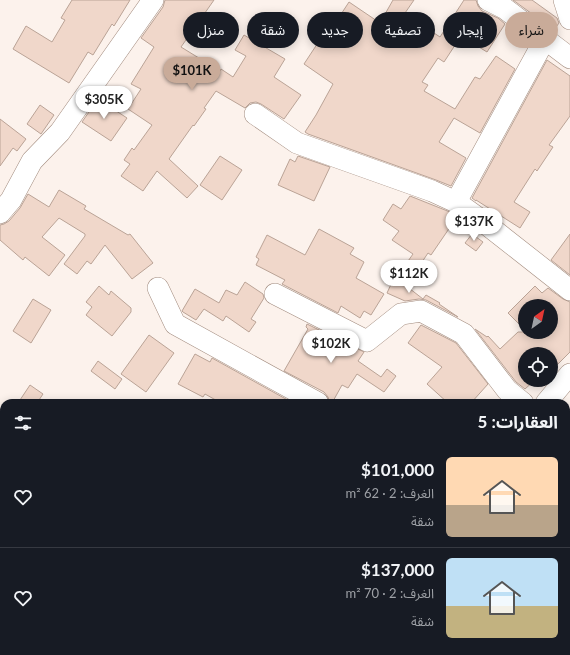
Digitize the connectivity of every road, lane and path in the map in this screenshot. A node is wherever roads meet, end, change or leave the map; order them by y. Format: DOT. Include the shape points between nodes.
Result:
graph roads {
  1 [pos="153,0"];
  2 [pos="488,0"];
  3 [pos="564,0"];
  4 [pos="509,12"];
  5 [pos="570,19"];
  6 [pos="540,48"];
  7 [pos="557,48"];
  8 [pos="570,58"];
  9 [pos="255,114"];
  10 [pos="456,202"];
  11 [pos="0,213"];
  12 [pos="158,288"];
  13 [pos="570,290"];
  14 [pos="275,294"];
  15 [pos="570,374"];
  16 [pos="311,399"];
  17 [pos="518,399"];
  18 [pos="549,399"];
  1 -- 11 [label="street" via="60,132 32,161 11,200"];
  2 -- 4 [label="street"];
  3 -- 5 [label="street"];
  6 -- 10 [label="street"];
  7 -- 8 [label="street"];
  9 -- 10 [label="street" via="297,143"];
  10 -- 13 [label="street"];
  12 -- 16 [label="street" via="176,324"];
  14 -- 17 [label="street" via="367,341 401,314 421,311 464,334 507,390"];
  15 -- 18 [label="street"];
}
